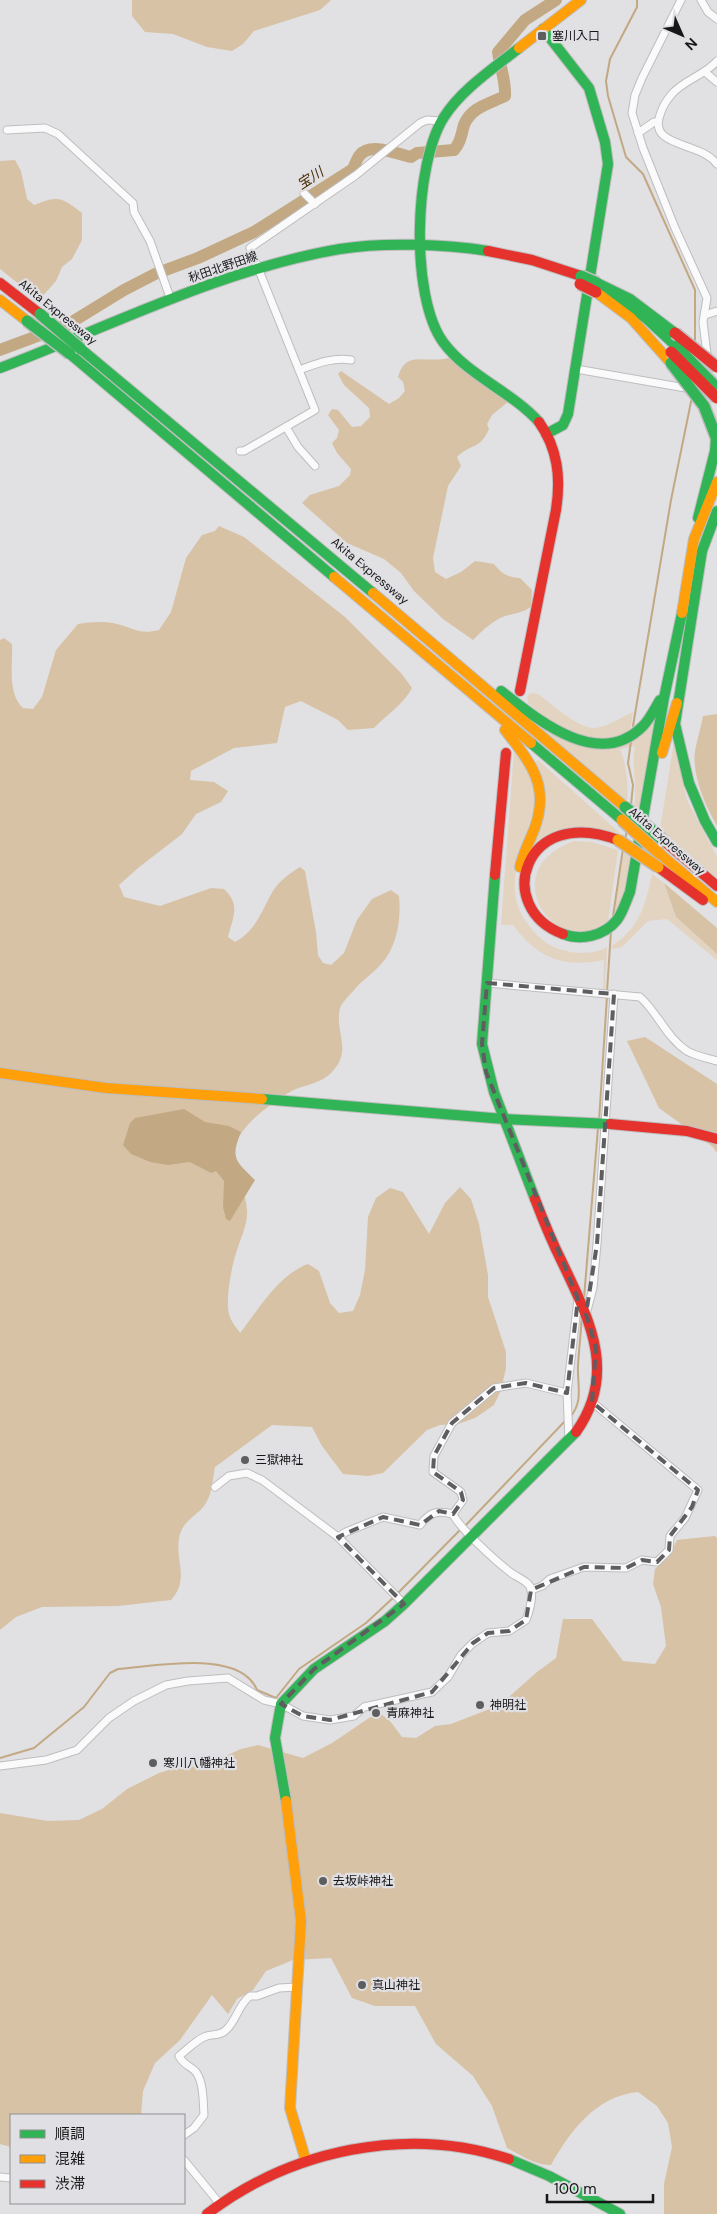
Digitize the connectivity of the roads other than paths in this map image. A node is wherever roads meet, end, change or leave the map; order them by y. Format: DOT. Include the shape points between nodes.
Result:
graph roads {
  1 [pos="581,0"];
  2 [pos="681,0"];
  3 [pos="701,0"];
  4 [pos="717,19"];
  5 [pos="543,29"];
  6 [pos="717,61"];
  7 [pos="705,72"];
  8 [pos="717,82"];
  9 [pos="441,122"];
  10 [pos="658,122"];
  11 [pos="8,130"];
  12 [pos="638,133"];
  13 [pos="717,164"];
  14 [pos="304,193"];
  15 [pos="315,204"];
  16 [pos="421,246"];
  17 [pos="259,268"];
  18 [pos="0,283"];
  19 [pos="596,288"];
  20 [pos="608,288"];
  21 [pos="0,300"];
  22 [pos="171,300"];
  23 [pos="717,311"];
  24 [pos="705,315"];
  25 [pos="673,354"];
  26 [pos="351,360"];
  27 [pos="717,367"];
  28 [pos="0,368"];
  29 [pos="576,369"];
  30 [pos="299,370"];
  31 [pos="717,388"];
  32 [pos="717,398"];
  33 [pos="286,427"];
  34 [pos="546,434"];
  35 [pos="240,451"];
  36 [pos="315,466"];
  37 [pos="717,482"];
  38 [pos="717,511"];
  39 [pos="694,539"];
  40 [pos="428,638"];
  41 [pos="669,682"];
  42 [pos="520,691"];
  43 [pos="677,703"];
  44 [pos="491,710"];
  45 [pos="506,754"];
  46 [pos="717,842"];
  47 [pos="717,886"];
  48 [pos="717,902"];
  49 [pos="717,910"];
  50 [pos="487,983"];
  51 [pos="614,994"];
  52 [pos="717,1062"];
  53 [pos="0,1073"];
  54 [pos="504,1120"];
  55 [pos="604,1124"];
  56 [pos="717,1139"];
  57 [pos="578,1299"];
  58 [pos="586,1314"];
  59 [pos="567,1393"];
  60 [pos="592,1402"];
  61 [pos="569,1440"];
  62 [pos="215,1487"];
  63 [pos="453,1514"];
  64 [pos="470,1534"];
  65 [pos="338,1537"];
  66 [pos="531,1590"];
  67 [pos="404,1604"];
  68 [pos="281,1704"];
  69 [pos="0,1766"];
  70 [pos="297,1987"];
  71 [pos="185,2134"];
  72 [pos="185,2161"];
  73 [pos="306,2161"];
  74 [pos="220,2204"];
  75 [pos="207,2214"];
  76 [pos="620,2214"];
  1 -- 5 [label="main road"];
  2 -- 12 [label="street" via="635,96 632,113"];
  3 -- 4 [label="street"];
  5 -- 9 [label="main road" via="454,103"];
  5 -- 29 [label="main road" via="589,88 608,164"];
  6 -- 7 [label="street"];
  7 -- 8 [label="street"];
  7 -- 10 [label="street" via="681,85 670,96"];
  9 -- 15 [label="street" via="427,120"];
  9 -- 16 [label="main road" via="426,166"];
  10 -- 12 [label="street"];
  10 -- 13 [label="street" via="659,132 668,140 706,153"];
  11 -- 22 [label="street" via="45,128 58,134 133,203"];
  12 -- 24 [label="street" via="675,228 707,298"];
  14 -- 15 [label="street"];
  15 -- 17 [label="street" via="250,248"];
  16 -- 17 [label="main road, 秋田北野田線" via="337,249"];
  16 -- 19 [label="main road, 秋田北野田線, bridge" via="467,248 542,267"];
  16 -- 34 [label="main road" via="423,292 439,336 451,352 519,400"];
  17 -- 22 [label="main road, 秋田北野田線"];
  17 -- 30 [label="street"];
  18 -- 40 [label="main road, Akita Expressway, bridge"];
  19 -- 20 [label="main road, 秋田北野田線"];
  19 -- 25 [label="main road"];
  20 -- 25 [label="main road" via="648,320"];
  20 -- 27 [label="main road, bridge" via="630,299"];
  21 -- 44 [label="main road, Akita Expressway, bridge" via="70,354"];
  22 -- 28 [label="main road, 秋田北野田線"];
  23 -- 24 [label="street"];
  24 -- 29 [label="street" via="708,354 703,391"];
  25 -- 31 [label="main road, bridge"];
  25 -- 32 [label="main road, bridge"];
  25 -- 39 [label="main road, bridge" via="713,420 716,437"];
  26 -- 30 [label="street" via="341,358"];
  29 -- 34 [label="main road" via="566,421"];
  30 -- 33 [label="street" via="315,410"];
  33 -- 35 [label="street"];
  33 -- 36 [label="street"];
  34 -- 42 [label="main road" via="557,461 558,498"];
  37 -- 39 [label="main road"];
  38 -- 43 [label="main road" via="702,551"];
  39 -- 41 [label="main road"];
  40 -- 41 [label="main road" via="468,664 534,718 580,741 615,744 640,732 651,719"];
  40 -- 47 [label="main road, Akita Expressway, bridge"];
  41 -- 49 [label="main road, bridge" via="633,876 622,912 608,928 581,938 564,936 535,915 526,894 524,876 529,861 539,848 550,839 585,831 618,840 658,867"];
  43 -- 44 [label="main road" via="663,751 632,907 622,924 609,936 598,942 577,945 544,935 529,920 517,894 521,860 542,808 542,791 524,753"];
  43 -- 46 [label="main road" via="675,724 689,783"];
  44 -- 48 [label="main road, Akita Expressway, bridge"];
  45 -- 50 [label="main road"];
  50 -- 51 [label="street"];
  50 -- 54 [label="main road" via="482,1044 486,1072"];
  51 -- 52 [label="street" via="640,997 672,1038 688,1052"];
  51 -- 55 [label="street"];
  53 -- 54 [label="main road" via="106,1088 488,1116"];
  54 -- 55 [label="main road"];
  54 -- 57 [label="main road"];
  55 -- 56 [label="main road" via="687,1131"];
  55 -- 58 [label="street" via="597,1244"];
  57 -- 58 [label="main road"];
  57 -- 59 [label="street"];
  58 -- 60 [label="main road" via="596,1348 597,1380"];
  59 -- 61 [label="street"];
  59 -- 63 [label="street" via="526,1383 494,1388 452,1423 434,1456 433,1472 461,1492 464,1500"];
  60 -- 61 [label="main road"];
  60 -- 66 [label="street" via="698,1490 686,1518 670,1536 669,1550 657,1562 642,1560 626,1568 584,1567 550,1579"];
  61 -- 64 [label="main road"];
  62 -- 65 [label="street" via="229,1476 247,1473 262,1480"];
  63 -- 64 [label="street"];
  63 -- 65 [label="street" via="439,1511 427,1516 420,1525 383,1517"];
  64 -- 66 [label="street"];
  64 -- 67 [label="main road"];
  65 -- 67 [label="street"];
  66 -- 68 [label="street" via="526,1620 509,1631 488,1633 473,1643 461,1655 448,1677 432,1692 364,1707 354,1716 330,1720 304,1716"];
  67 -- 68 [label="main road" via="385,1621 314,1669"];
  68 -- 69 [label="street" via="264,1700 228,1678 166,1685 109,1718 77,1750 46,1760"];
  68 -- 70 [label="main road" via="275,1738 299,1891 301,1920"];
  70 -- 71 [label="street" via="250,1996 241,2002 235,2020 227,2030 220,2035 205,2036 179,2056 182,2063 195,2071 200,2079 204,2115"];
  70 -- 73 [label="main road" via="290,2108"];
  72 -- 74 [label="street"];
  73 -- 74 [label="main road" via="271,2174"];
  73 -- 76 [label="main road" via="362,2147 418,2142 476,2149 550,2177"];
  74 -- 75 [label="main road"];
}
